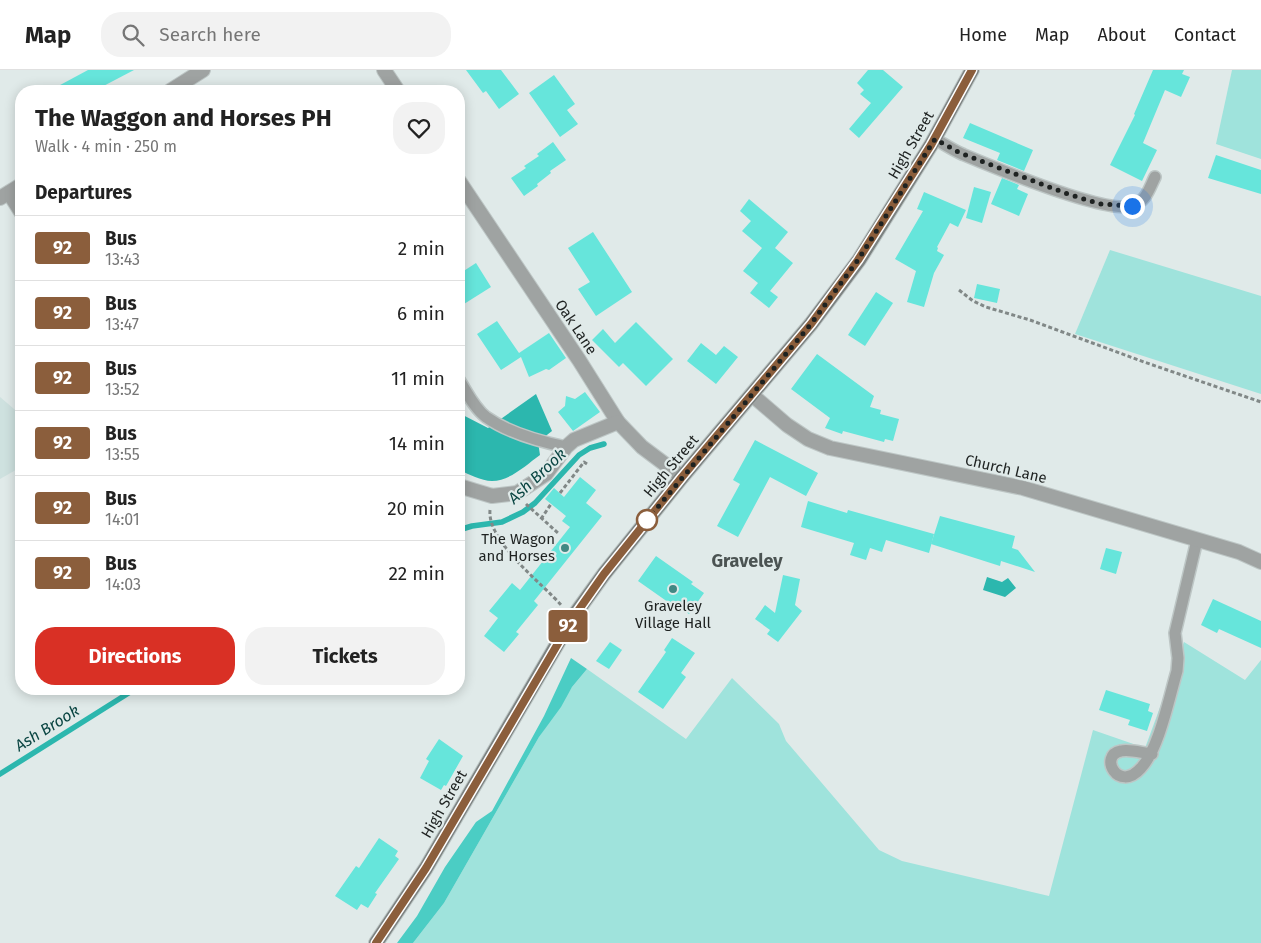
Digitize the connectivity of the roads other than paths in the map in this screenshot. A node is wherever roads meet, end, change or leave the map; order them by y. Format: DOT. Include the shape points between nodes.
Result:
graph roads {
  1 [pos="203,70"];
  2 [pos="384,70"];
  3 [pos="972,70"];
  4 [pos="179,85"];
  5 [pos="394,85"];
  6 [pos="935,139"];
  7 [pos="1155,177"];
  8 [pos="15,189"];
  9 [pos="465,190"];
  10 [pos="4,195"];
  11 [pos="15,206"];
  12 [pos="465,390"];
  13 [pos="752,395"];
  14 [pos="618,422"];
  15 [pos="566,447"];
  16 [pos="682,477"];
  17 [pos="465,488"];
  18 [pos="1197,540"];
  19 [pos="1261,562"];
  20 [pos="1152,754"];
  21 [pos="376,943"];
  1 -- 4 [label="street"];
  2 -- 5 [label="street"];
  3 -- 6 [label="main road, High Street"];
  6 -- 7 [label="lane" via="960,153 1018,176 1100,204 1132,206 1144,199"];
  6 -- 13 [label="main road, High Street" via="858,260 811,324"];
  8 -- 10 [label="street"];
  9 -- 14 [label="street, Oak Lane"];
  10 -- 11 [label="street"];
  12 -- 15 [label="lane" via="486,417 514,432"];
  13 -- 16 [label="main road, High Street"];
  13 -- 18 [label="street, Church Lane" via="787,425 830,448 1023,488"];
  14 -- 15 [label="street" via="574,440"];
  14 -- 16 [label="street, Oak Lane" via="638,443"];
  15 -- 17 [label="street" via="546,474 517,493 492,496"];
  16 -- 21 [label="main road, High Street" via="573,618 426,868"];
  18 -- 19 [label="street, Church Lane"];
  18 -- 20 [label="lane" via="1175,633 1177,671"];
}
